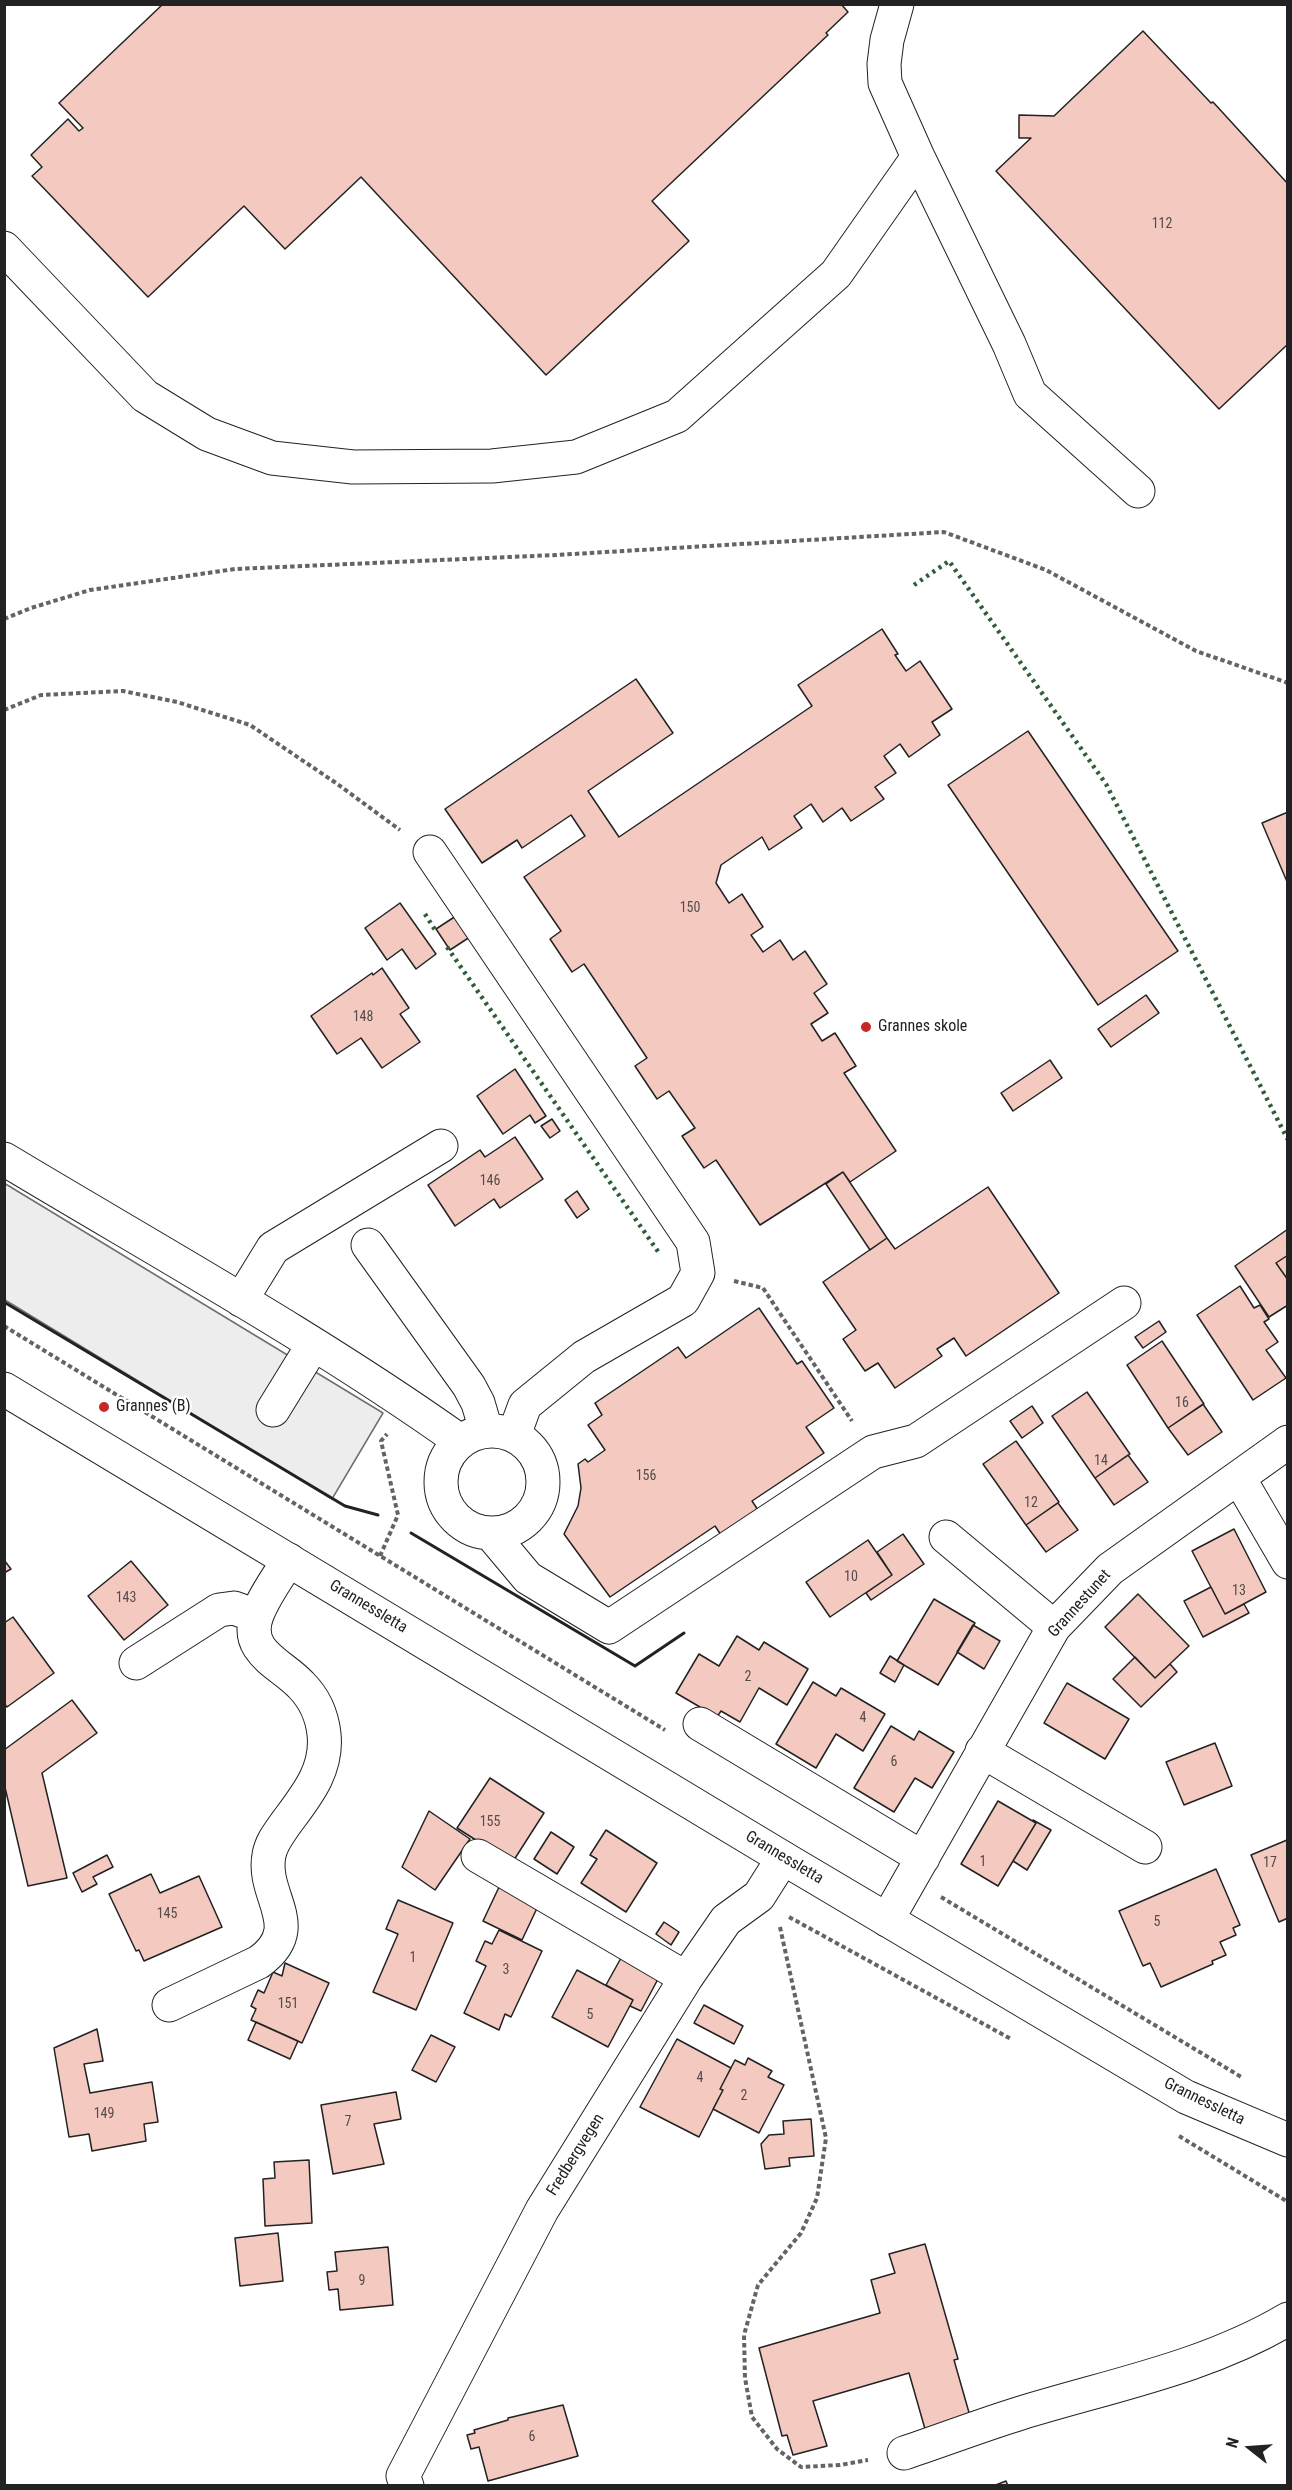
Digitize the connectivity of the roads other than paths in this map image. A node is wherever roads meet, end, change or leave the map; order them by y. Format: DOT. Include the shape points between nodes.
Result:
graph roads {
  1 [pos="897,4"];
  2 [pos="918,157"];
  3 [pos="4,248"];
  4 [pos="1138,491"];
  5 [pos="430,852"];
  6 [pos="441,1146"];
  7 [pos="4,1159"];
  8 [pos="368,1245"];
  9 [pos="241,1300"];
  10 [pos="1124,1303"];
  11 [pos="313,1345"];
  12 [pos="4,1389"];
  13 [pos="273,1410"];
  14 [pos="487,1435"];
  15 [pos="1287,1442"];
  16 [pos="1239,1478"];
  17 [pos="490,1534"];
  18 [pos="945,1537"];
  19 [pos="289,1560"];
  20 [pos="1287,1562"];
  21 [pos="256,1616"];
  22 [pos="1054,1627"];
  23 [pos="136,1664"];
  24 [pos="688,1730"];
  25 [pos="982,1751"];
  26 [pos="1145,1847"];
  27 [pos="478,1856"];
  28 [pos="783,1858"];
  29 [pos="917,1868"];
  30 [pos="887,1920"];
  31 [pos="686,1978"];
  32 [pos="169,2005"];
  33 [pos="1287,2140"];
  34 [pos="1287,2319"];
  35 [pos="904,2453"];
  36 [pos="405,2481"];
  1 -- 2 [label="street" via="887,40 885,83"];
  2 -- 3 [label="street" via="836,274 677,416 576,457 492,466 353,467 307,462 272,458 207,434 146,396"];
  2 -- 4 [label="street" via="1030,394"];
  5 -- 14 [label="street" via="693,1242 698,1273 683,1300 584,1357"];
  6 -- 9 [label="street" via="273,1248"];
  7 -- 9 [label="street"];
  8 -- 14 [label="street" via="469,1386"];
  9 -- 11 [label="street"];
  10 -- 17 [label="street" via="916,1441 873,1452 609,1627 528,1578"];
  11 -- 13 [label="street"];
  11 -- 14 [label="street" via="408,1404"];
  12 -- 19 [label="street, Grannessletta"];
  14 -- 17 [label="street" via="445,1460 440,1485 448,1509 466,1527"];
  14 -- 17 [label="street" via="536,1453 544,1480 537,1507 518,1527"];
  15 -- 16 [label="street, Grannestunet"];
  16 -- 20 [label="street"];
  16 -- 22 [label="street, Grannestunet" via="1110,1569"];
  18 -- 22 [label="street"];
  19 -- 21 [label="street"];
  19 -- 28 [label="street, Grannessletta"];
  21 -- 23 [label="street" via="234,1608 219,1610"];
  21 -- 32 [label="street" via="255,1633 263,1654 302,1685 317,1707 324,1736 322,1762 315,1783 275,1838 269,1853 269,1876 282,1920 279,1942 259,1962"];
  22 -- 25 [label="street, Grannestunet"];
  24 -- 29 [label="street"];
  25 -- 26 [label="street"];
  25 -- 29 [label="street, Grannestunet"];
  27 -- 31 [label="street"];
  28 -- 30 [label="street, Grannessletta"];
  28 -- 31 [label="street, Fredbergvegen" via="759,1896 726,1920"];
  29 -- 30 [label="street, Grannestunet"];
  30 -- 33 [label="street, Grannessletta" via="1186,2097"];
  31 -- 36 [label="street, Fredbergvegen" via="542,2210"];
  34 -- 35 [label="street" via="1223,2352 1173,2370 1020,2413"];
}
